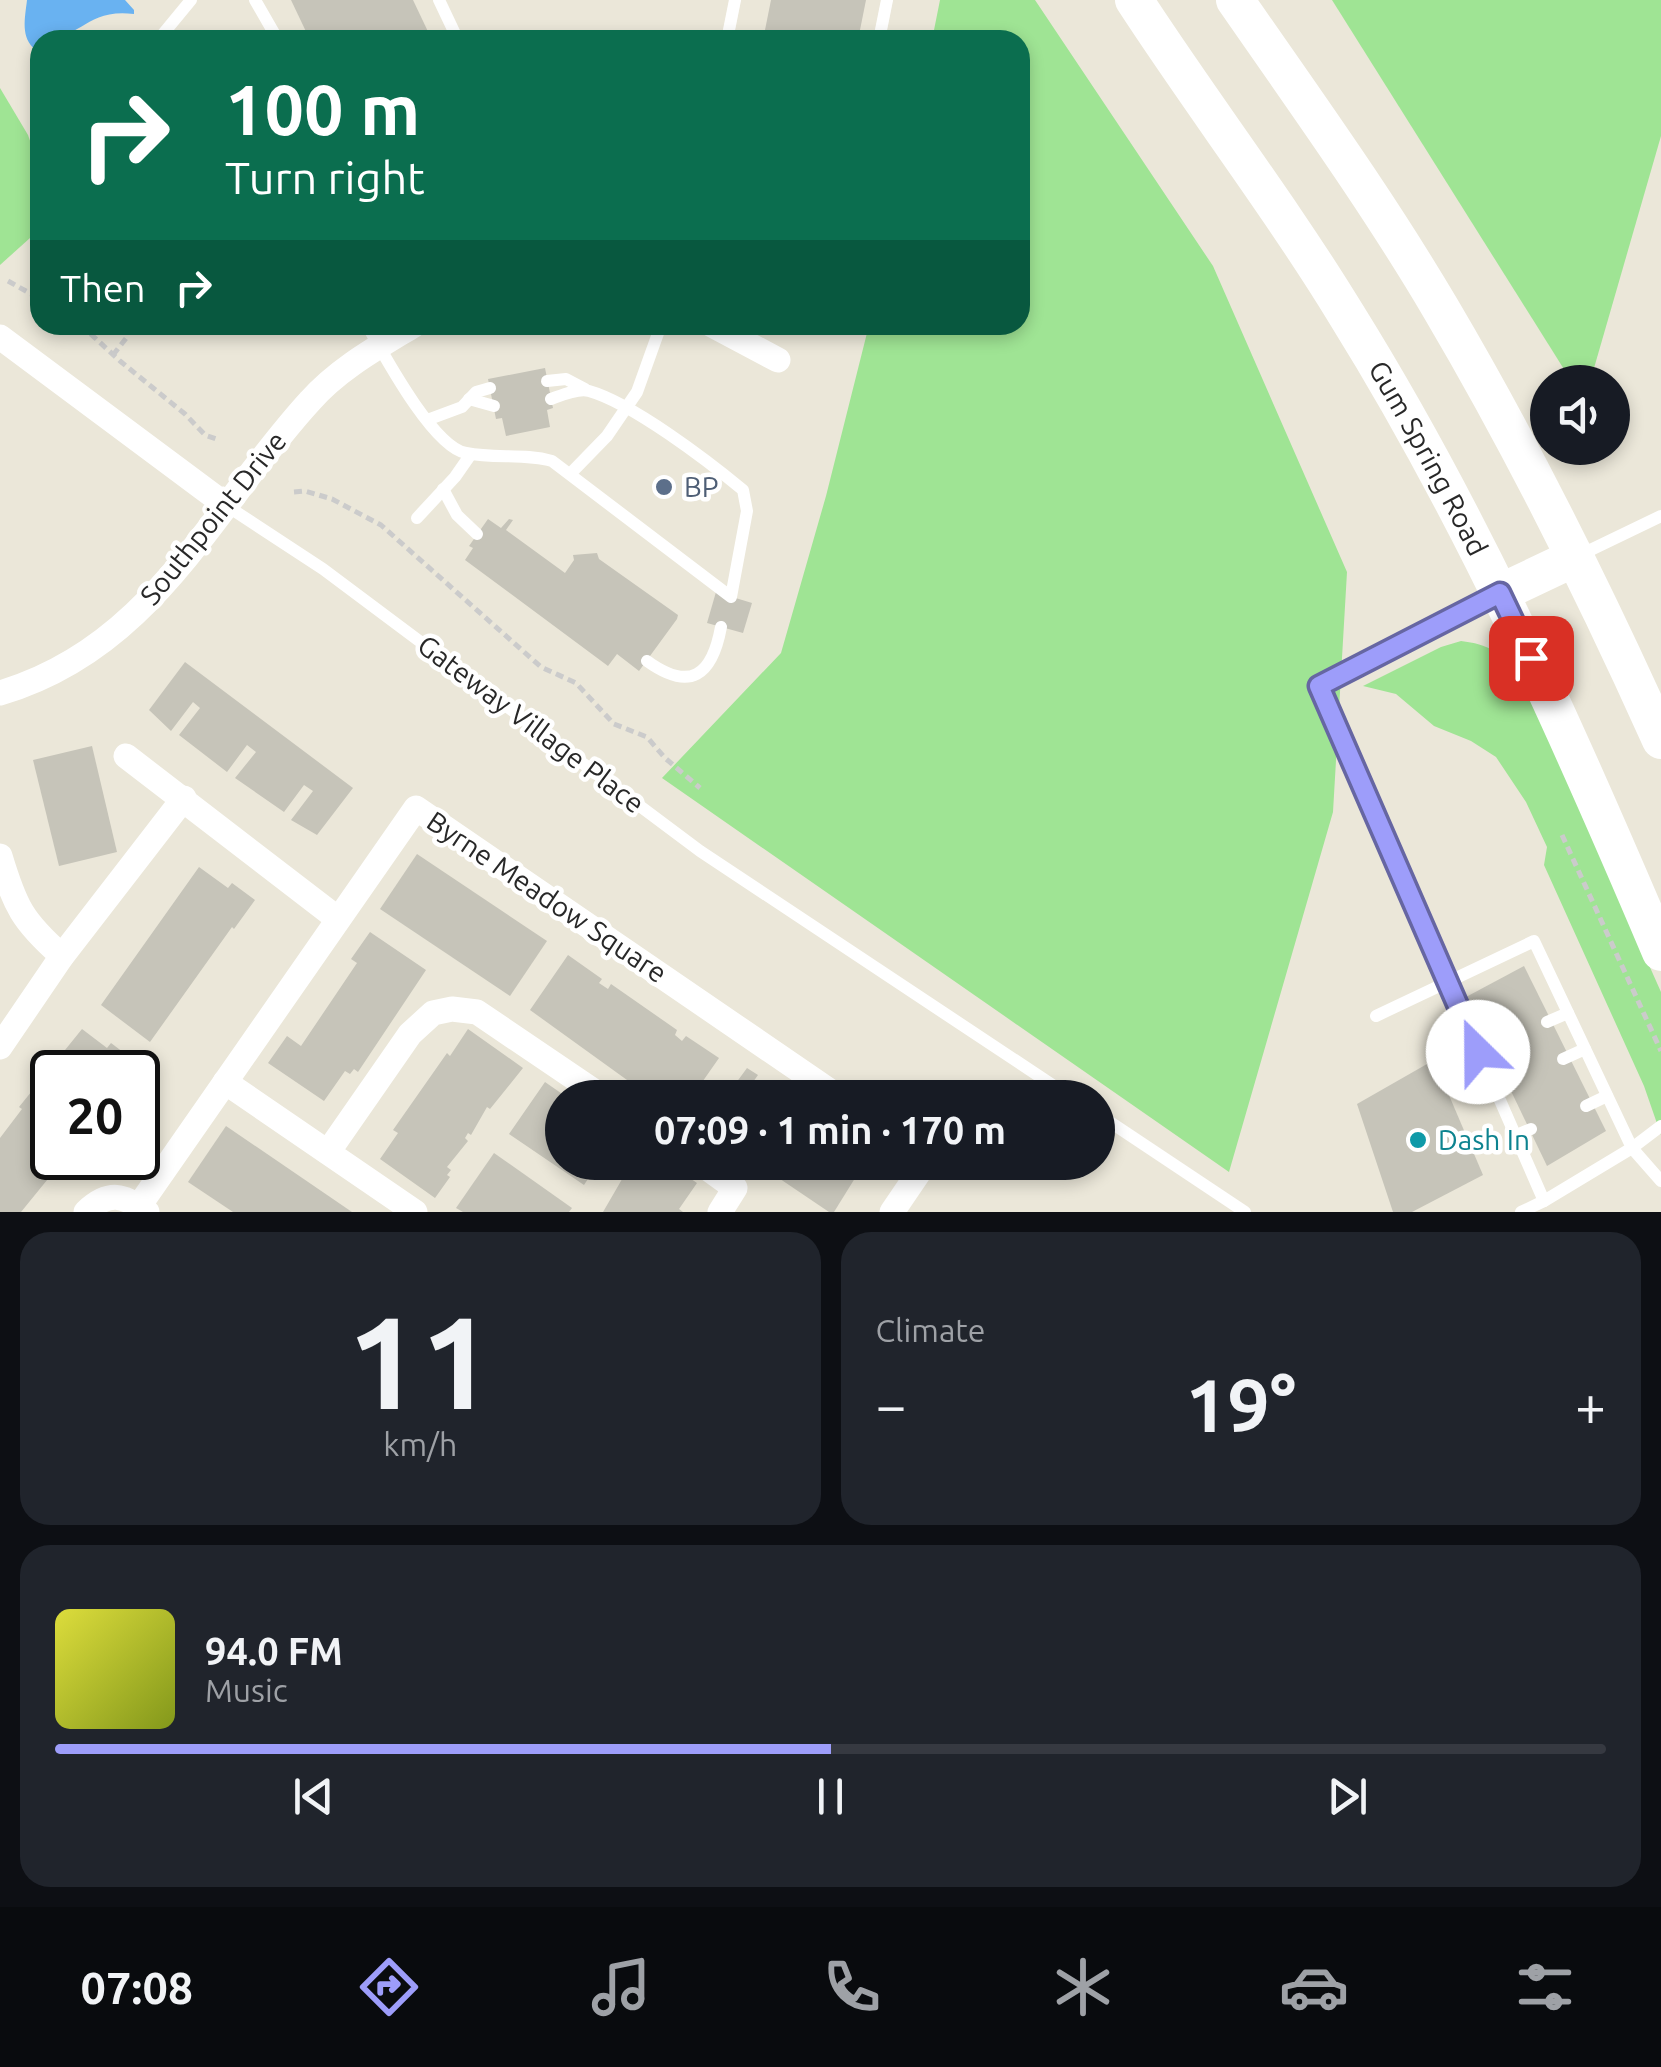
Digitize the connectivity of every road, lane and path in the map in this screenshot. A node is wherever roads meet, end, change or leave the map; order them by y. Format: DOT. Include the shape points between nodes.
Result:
graph roads {
  1 [pos="191,0"];
  2 [pos="255,0"];
  3 [pos="440,0"];
  4 [pos="735,0"];
  5 [pos="887,0"];
  6 [pos="1134,0"];
  7 [pos="1235,0"];
  8 [pos="166,30"];
  9 [pos="272,30"];
  10 [pos="454,30"];
  11 [pos="729,30"];
  12 [pos="882,30"];
  13 [pos="8,281"];
  14 [pos="30,294"];
  15 [pos="92,335"];
  16 [pos="126,335"];
  17 [pos="658,335"];
  18 [pos="731,335"];
  19 [pos="373,336"];
  20 [pos="0,337"];
  21 [pos="113,355"];
  22 [pos="778,360"];
  23 [pos="548,381"];
  24 [pos="490,388"];
  25 [pos="585,389"];
  26 [pos="469,399"];
  27 [pos="551,399"];
  28 [pos="494,406"];
  29 [pos="626,409"];
  30 [pos="428,420"];
  31 [pos="220,440"];
  32 [pos="471,454"];
  33 [pos="570,473"];
  34 [pos="443,489"];
  35 [pos="294,492"];
  36 [pos="226,506"];
  37 [pos="1661,516"];
  38 [pos="417,518"];
  39 [pos="477,534"];
  40 [pos="1576,557"];
  41 [pos="1500,593"];
  42 [pos="721,627"];
  43 [pos="647,660"];
  44 [pos="0,692"];
  45 [pos="1661,740"];
  46 [pos="126,756"];
  47 [pos="700,788"];
  48 [pos="184,798"];
  49 [pos="1562,835"];
  50 [pos="0,856"];
  51 [pos="338,919"];
  52 [pos="1661,952"];
  53 [pos="62,956"];
  54 [pos="1448,984"];
  55 [pos="1568,1013"];
  56 [pos="1376,1016"];
  57 [pos="1547,1022"];
  58 [pos="0,1046"];
  59 [pos="1492,1046"];
  60 [pos="1585,1049"];
  61 [pos="1478,1052"];
  62 [pos="1661,1052"];
  63 [pos="1563,1059"];
  64 [pos="577,1080"];
  65 [pos="814,1080"];
  66 [pos="1045,1080"];
  67 [pos="225,1082"];
  68 [pos="1508,1083"];
  69 [pos="1493,1089"];
  70 [pos="1607,1096"];
  71 [pos="1586,1106"];
  72 [pos="1115,1125"];
  73 [pos="1661,1126"];
  74 [pos="1531,1129"];
  75 [pos="1514,1136"];
  76 [pos="1632,1148"];
  77 [pos="328,1152"];
  78 [pos="724,1180"];
  79 [pos="914,1180"];
  80 [pos="1661,1181"];
  81 [pos="1544,1201"];
  82 [pos="143,1209"];
  83 [pos="86,1212"];
  84 [pos="415,1212"];
  85 [pos="720,1212"];
  86 [pos="892,1212"];
  87 [pos="1245,1212"];
  88 [pos="1521,1212"];
  1 -- 8 [label="lane"];
  2 -- 9 [label="lane"];
  3 -- 10 [label="lane"];
  4 -- 11 [label="lane"];
  5 -- 12 [label="lane"];
  6 -- 41 [label="main road, Gum Spring Road" via="1346,313"];
  7 -- 40 [label="main road" via="1440,308"];
  13 -- 14 [label="path"];
  15 -- 21 [label="path"];
  16 -- 21 [label="path"];
  17 -- 29 [label="lane"];
  18 -- 22 [label="street"];
  19 -- 30 [label="lane"];
  19 -- 36 [label="street, Southpoint Drive" via="309,401"];
  20 -- 36 [label="street, Gateway Village Place"];
  21 -- 31 [label="path" via="205,435"];
  23 -- 25 [label="lane"];
  24 -- 26 [label="lane"];
  25 -- 27 [label="lane"];
  25 -- 29 [label="lane"];
  26 -- 28 [label="lane"];
  26 -- 30 [label="lane"];
  29 -- 33 [label="lane"];
  29 -- 33 [label="lane" via="742,490 747,511 731,597"];
  30 -- 32 [label="lane" via="446,444"];
  32 -- 33 [label="lane" via="533,456"];
  32 -- 34 [label="lane"];
  34 -- 38 [label="lane"];
  34 -- 39 [label="lane" via="456,515"];
  35 -- 47 [label="path" via="332,499 381,525 541,667 576,683 614,724 647,737"];
  36 -- 44 [label="street, Southpoint Drive" via="160,590 116,632 55,671"];
  36 -- 66 [label="lane, Gateway Village Place" via="323,569 700,851"];
  37 -- 40 [label="lane"];
  40 -- 41 [label="main road"];
  40 -- 45 [label="main road"];
  41 -- 52 [label="main road, Gum Spring Road"];
  41 -- 54 [label="lane" via="1319,686"];
  42 -- 43 [label="lane" via="706,669 684,679"];
  46 -- 48 [label="street"];
  48 -- 51 [label="street"];
  48 -- 53 [label="street"];
  49 -- 62 [label="path"];
  50 -- 53 [label="street" via="13,900 32,930"];
  51 -- 65 [label="street, Byrne Meadow Square" via="416,808"];
  51 -- 67 [label="street, Byrne Meadow Square"];
  53 -- 58 [label="street"];
  54 -- 55 [label="lane" via="1534,941"];
  54 -- 56 [label="lane"];
  54 -- 61 [label="lane"];
  55 -- 57 [label="lane"];
  55 -- 60 [label="lane"];
  59 -- 61 [label="lane"];
  60 -- 63 [label="lane"];
  60 -- 70 [label="lane"];
  61 -- 69 [label="lane"];
  64 -- 77 [label="street" via="477,1012 433,1013 410,1034"];
  67 -- 77 [label="street"];
  67 -- 82 [label="street, Byrne Meadow Square"];
  68 -- 69 [label="lane"];
  69 -- 75 [label="lane"];
  70 -- 71 [label="lane"];
  70 -- 76 [label="lane"];
  72 -- 87 [label="lane"];
  73 -- 76 [label="lane"];
  74 -- 75 [label="lane"];
  75 -- 81 [label="lane"];
  76 -- 80 [label="lane"];
  76 -- 81 [label="lane"];
  77 -- 84 [label="street"];
  78 -- 85 [label="street" via="735,1188"];
  79 -- 86 [label="street"];
  81 -- 88 [label="lane"];
  82 -- 83 [label="street" via="112,1197"];
}
